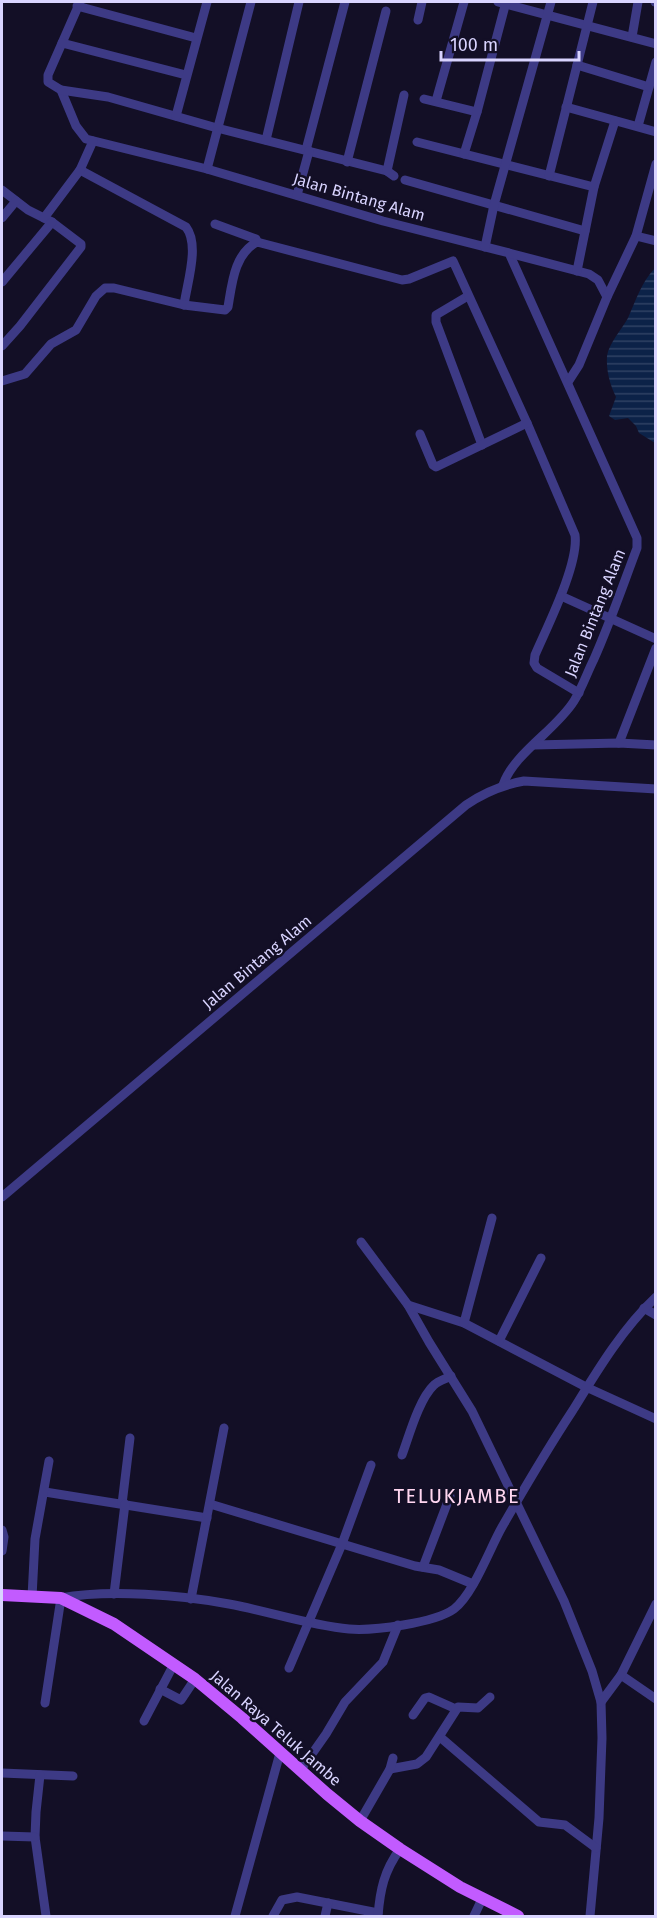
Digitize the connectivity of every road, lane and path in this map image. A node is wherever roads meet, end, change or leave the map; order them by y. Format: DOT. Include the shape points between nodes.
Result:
graph roads {
  1 [pos="207,2"];
  2 [pos="250,2"];
  3 [pos="299,2"];
  4 [pos="345,2"];
  5 [pos="422,2"];
  6 [pos="464,2"];
  7 [pos="503,2"];
  8 [pos="551,2"];
  9 [pos="593,2"];
  10 [pos="638,2"];
  11 [pos="79,4"];
  12 [pos="386,11"];
  13 [pos="548,15"];
  14 [pos="418,20"];
  15 [pos="587,25"];
  16 [pos="632,37"];
  17 [pos="196,38"];
  18 [pos="62,43"];
  19 [pos="656,44"];
  20 [pos="656,62"];
  21 [pos="576,65"];
  22 [pos="186,75"];
  23 [pos="649,87"];
  24 [pos="61,90"];
  25 [pos="404,94"];
  26 [pos="424,99"];
  27 [pos="436,102"];
  28 [pos="566,107"];
  29 [pos="477,112"];
  30 [pos="176,116"];
  31 [pos="615,121"];
  32 [pos="638,126"];
  33 [pos="217,128"];
  34 [pos="656,132"];
  35 [pos="266,140"];
  36 [pos="93,141"];
  37 [pos="417,141"];
  38 [pos="307,150"];
  39 [pos="464,154"];
  40 [pos="348,162"];
  41 [pos="656,164"];
  42 [pos="505,165"];
  43 [pos="207,169"];
  44 [pos="80,170"];
  45 [pos="549,176"];
  46 [pos="405,180"];
  47 [pos="653,183"];
  48 [pos="594,187"];
  49 [pos="2,190"];
  50 [pos="297,195"];
  51 [pos="16,201"];
  52 [pos="494,205"];
  53 [pos="2,218"];
  54 [pos="48,220"];
  55 [pos="215,224"];
  56 [pos="585,231"];
  57 [pos="636,236"];
  58 [pos="656,241"];
  59 [pos="257,242"];
  60 [pos="485,247"];
  61 [pos="509,253"];
  62 [pos="576,272"];
  63 [pos="2,282"];
  64 [pos="468,296"];
  65 [pos="607,297"];
  66 [pos="184,305"];
  67 [pos="4,339"];
  68 [pos="2,381"];
  69 [pos="568,382"];
  70 [pos="527,423"];
  71 [pos="420,434"];
  72 [pos="482,445"];
  73 [pos="561,596"];
  74 [pos="611,620"];
  75 [pos="656,639"];
  76 [pos="656,648"];
  77 [pos="579,693"];
  78 [pos="619,743"];
  79 [pos="534,745"];
  80 [pos="656,745"];
  81 [pos="503,785"];
  82 [pos="656,789"];
  83 [pos="2,1197"];
  84 [pos="492,1218"];
  85 [pos="361,1242"];
  86 [pos="541,1258"];
  87 [pos="656,1297"];
  88 [pos="408,1305"];
  89 [pos="644,1308"];
  90 [pos="656,1315"];
  91 [pos="464,1323"];
  92 [pos="499,1341"];
  93 [pos="450,1376"];
  94 [pos="586,1387"];
  95 [pos="656,1419"];
  96 [pos="224,1428"];
  97 [pos="130,1438"];
  98 [pos="402,1455"];
  99 [pos="49,1461"];
  100 [pos="371,1465"];
  101 [pos="45,1492"];
  102 [pos="450,1496"];
  103 [pos="517,1502"];
  104 [pos="124,1504"];
  105 [pos="210,1504"];
  106 [pos="207,1518"];
  107 [pos="2,1530"];
  108 [pos="342,1544"];
  109 [pos="2,1551"];
  110 [pos="423,1567"];
  111 [pos="473,1584"];
  112 [pos="114,1594"];
  113 [pos="2,1595"];
  114 [pos="32,1597"];
  115 [pos="61,1598"];
  116 [pos="191,1599"];
  117 [pos="655,1607"];
  118 [pos="309,1622"];
  119 [pos="398,1625"];
  120 [pos="174,1664"];
  121 [pos="289,1668"];
  122 [pos="621,1675"];
  123 [pos="195,1679"];
  124 [pos="160,1689"];
  125 [pos="490,1697"];
  126 [pos="656,1699"];
  127 [pos="601,1702"];
  128 [pos="45,1703"];
  129 [pos="456,1709"];
  130 [pos="413,1715"];
  131 [pos="144,1720"];
  132 [pos="440,1737"];
  133 [pos="280,1753"];
  134 [pos="393,1758"];
  135 [pos="390,1769"];
  136 [pos="300,1771"];
  137 [pos="2,1773"];
  138 [pos="40,1775"];
  139 [pos="73,1776"];
  140 [pos="360,1821"];
  141 [pos="2,1836"];
  142 [pos="35,1837"];
  143 [pos="596,1848"];
  144 [pos="400,1849"];
  145 [pos="482,1899"];
  146 [pos="328,1903"];
  147 [pos="378,1915"];
  148 [pos="46,1917"];
  149 [pos="235,1917"];
  150 [pos="273,1917"];
  151 [pos="325,1917"];
  152 [pos="474,1917"];
  153 [pos="518,1917"];
  154 [pos="590,1917"];
  1 -- 17 [label="street"];
  2 -- 33 [label="street"];
  3 -- 35 [label="street"];
  4 -- 38 [label="street"];
  5 -- 14 [label="street"];
  6 -- 27 [label="street"];
  7 -- 13 [label="street"];
  7 -- 29 [label="street"];
  8 -- 13 [label="street"];
  9 -- 15 [label="street"];
  10 -- 16 [label="street"];
  11 -- 17 [label="street"];
  11 -- 18 [label="street"];
  12 -- 40 [label="street"];
  13 -- 15 [label="street"];
  13 -- 42 [label="street"];
  15 -- 16 [label="street"];
  15 -- 21 [label="street"];
  16 -- 19 [label="street"];
  17 -- 22 [label="street"];
  18 -- 22 [label="street"];
  18 -- 24 [label="street" via="48,75 48,82"];
  20 -- 23 [label="street"];
  21 -- 23 [label="street"];
  21 -- 28 [label="street"];
  22 -- 30 [label="street"];
  23 -- 32 [label="street"];
  24 -- 30 [label="street" via="108,97"];
  24 -- 36 [label="street" via="80,134"];
  25 -- 40 [label="street" via="391,173"];
  26 -- 27 [label="street"];
  27 -- 29 [label="street"];
  28 -- 31 [label="street"];
  28 -- 45 [label="street"];
  29 -- 39 [label="street"];
  30 -- 33 [label="street"];
  31 -- 32 [label="street"];
  31 -- 48 [label="street"];
  32 -- 34 [label="street"];
  33 -- 35 [label="street"];
  33 -- 43 [label="street"];
  35 -- 38 [label="street"];
  36 -- 43 [label="street, Jalan Bintang Alam"];
  36 -- 44 [label="street"];
  37 -- 39 [label="street"];
  38 -- 40 [label="street"];
  38 -- 50 [label="street"];
  39 -- 42 [label="street"];
  41 -- 47 [label="street"];
  42 -- 45 [label="street"];
  42 -- 52 [label="street"];
  43 -- 50 [label="street, Jalan Bintang Alam"];
  44 -- 54 [label="street"];
  44 -- 66 [label="street" via="190,232 193,251"];
  45 -- 48 [label="street"];
  46 -- 52 [label="street"];
  47 -- 57 [label="street"];
  48 -- 56 [label="street"];
  49 -- 51 [label="street"];
  50 -- 60 [label="street, Jalan Bintang Alam"];
  51 -- 53 [label="street"];
  51 -- 54 [label="street"];
  52 -- 56 [label="street"];
  52 -- 60 [label="street"];
  54 -- 63 [label="street"];
  54 -- 67 [label="street" via="80,242 81,247 20,326"];
  55 -- 59 [label="street" via="256,238"];
  56 -- 62 [label="street"];
  57 -- 58 [label="street"];
  57 -- 65 [label="street"];
  59 -- 64 [label="street" via="407,280 453,261"];
  59 -- 66 [label="street" via="238,261 225,310"];
  60 -- 61 [label="street, Jalan Bintang Alam"];
  61 -- 62 [label="street"];
  61 -- 69 [label="street, Jalan Bintang Alam"];
  62 -- 65 [label="street" via="598,280"];
  64 -- 70 [label="street"];
  64 -- 72 [label="street" via="441,310 436,322"];
  65 -- 69 [label="street" via="579,366"];
  66 -- 68 [label="street" via="105,288 76,330 55,341 25,374"];
  69 -- 74 [label="street, Jalan Bintang Alam" via="637,538 637,548"];
  70 -- 72 [label="street"];
  70 -- 73 [label="street" via="575,535 577,546"];
  71 -- 72 [label="street" via="434,466"];
  73 -- 74 [label="street"];
  73 -- 77 [label="street" via="534,663"];
  74 -- 75 [label="street"];
  74 -- 77 [label="street, Jalan Bintang Alam"];
  76 -- 78 [label="street"];
  77 -- 79 [label="street, Jalan Bintang Alam"];
  78 -- 79 [label="street"];
  78 -- 80 [label="street"];
  79 -- 81 [label="street, Jalan Bintang Alam" via="521,756"];
  81 -- 82 [label="street" via="544,781"];
  81 -- 83 [label="street, Jalan Bintang Alam" via="466,805"];
  84 -- 91 [label="street"];
  85 -- 88 [label="street"];
  86 -- 92 [label="street"];
  87 -- 89 [label="street"];
  88 -- 91 [label="street"];
  88 -- 93 [label="street"];
  89 -- 90 [label="street"];
  89 -- 94 [label="street"];
  91 -- 92 [label="street"];
  92 -- 94 [label="street"];
  93 -- 98 [label="street" via="429,1390"];
  93 -- 103 [label="street"];
  94 -- 95 [label="street"];
  94 -- 103 [label="street"];
  96 -- 105 [label="street"];
  97 -- 104 [label="street"];
  99 -- 101 [label="street"];
  100 -- 108 [label="street"];
  101 -- 104 [label="street"];
  101 -- 114 [label="street" via="35,1539"];
  102 -- 110 [label="street"];
  103 -- 111 [label="street"];
  103 -- 127 [label="street" via="578,1633"];
  104 -- 106 [label="street"];
  104 -- 112 [label="street"];
  105 -- 106 [label="street"];
  105 -- 108 [label="street"];
  106 -- 116 [label="street"];
  107 -- 109 [label="street"];
  108 -- 110 [label="street"];
  108 -- 118 [label="street"];
  110 -- 111 [label="street"];
  111 -- 119 [label="street" via="457,1607 443,1616"];
  112 -- 115 [label="street"];
  112 -- 116 [label="street"];
  113 -- 114 [label="main road, Jalan Raya Teluk Jambe"];
  114 -- 115 [label="main road, Jalan Raya Teluk Jambe"];
  115 -- 120 [label="main road, Jalan Raya Teluk Jambe" via="100,1616"];
  115 -- 128 [label="street"];
  116 -- 118 [label="street"];
  117 -- 122 [label="street"];
  118 -- 119 [label="street" via="358,1629"];
  118 -- 121 [label="street"];
  119 -- 136 [label="street" via="383,1662 345,1702"];
  120 -- 123 [label="main road, Jalan Raya Teluk Jambe"];
  120 -- 124 [label="street"];
  122 -- 126 [label="street"];
  122 -- 127 [label="street"];
  123 -- 124 [label="street" via="181,1700"];
  123 -- 133 [label="main road, Jalan Raya Teluk Jambe"];
  124 -- 131 [label="street"];
  125 -- 129 [label="street" via="478,1708"];
  127 -- 143 [label="street"];
  129 -- 130 [label="street" via="429,1697"];
  129 -- 132 [label="street"];
  132 -- 135 [label="street" via="417,1764"];
  132 -- 143 [label="street" via="539,1822 565,1825"];
  133 -- 136 [label="main road, Jalan Raya Teluk Jambe"];
  133 -- 149 [label="street"];
  134 -- 135 [label="street"];
  135 -- 140 [label="street"];
  136 -- 140 [label="main road, Jalan Raya Teluk Jambe"];
  137 -- 138 [label="street"];
  138 -- 139 [label="street"];
  138 -- 142 [label="street"];
  140 -- 144 [label="main road, Jalan Raya Teluk Jambe"];
  141 -- 142 [label="street"];
  142 -- 148 [label="street"];
  143 -- 154 [label="street"];
  144 -- 145 [label="main road, Jalan Raya Teluk Jambe"];
  144 -- 147 [label="street" via="382,1882"];
  145 -- 152 [label="street"];
  145 -- 153 [label="main road, Jalan Raya Teluk Jambe"];
  146 -- 147 [label="street"];
  146 -- 150 [label="street" via="285,1898"];
  146 -- 151 [label="street"];
}
